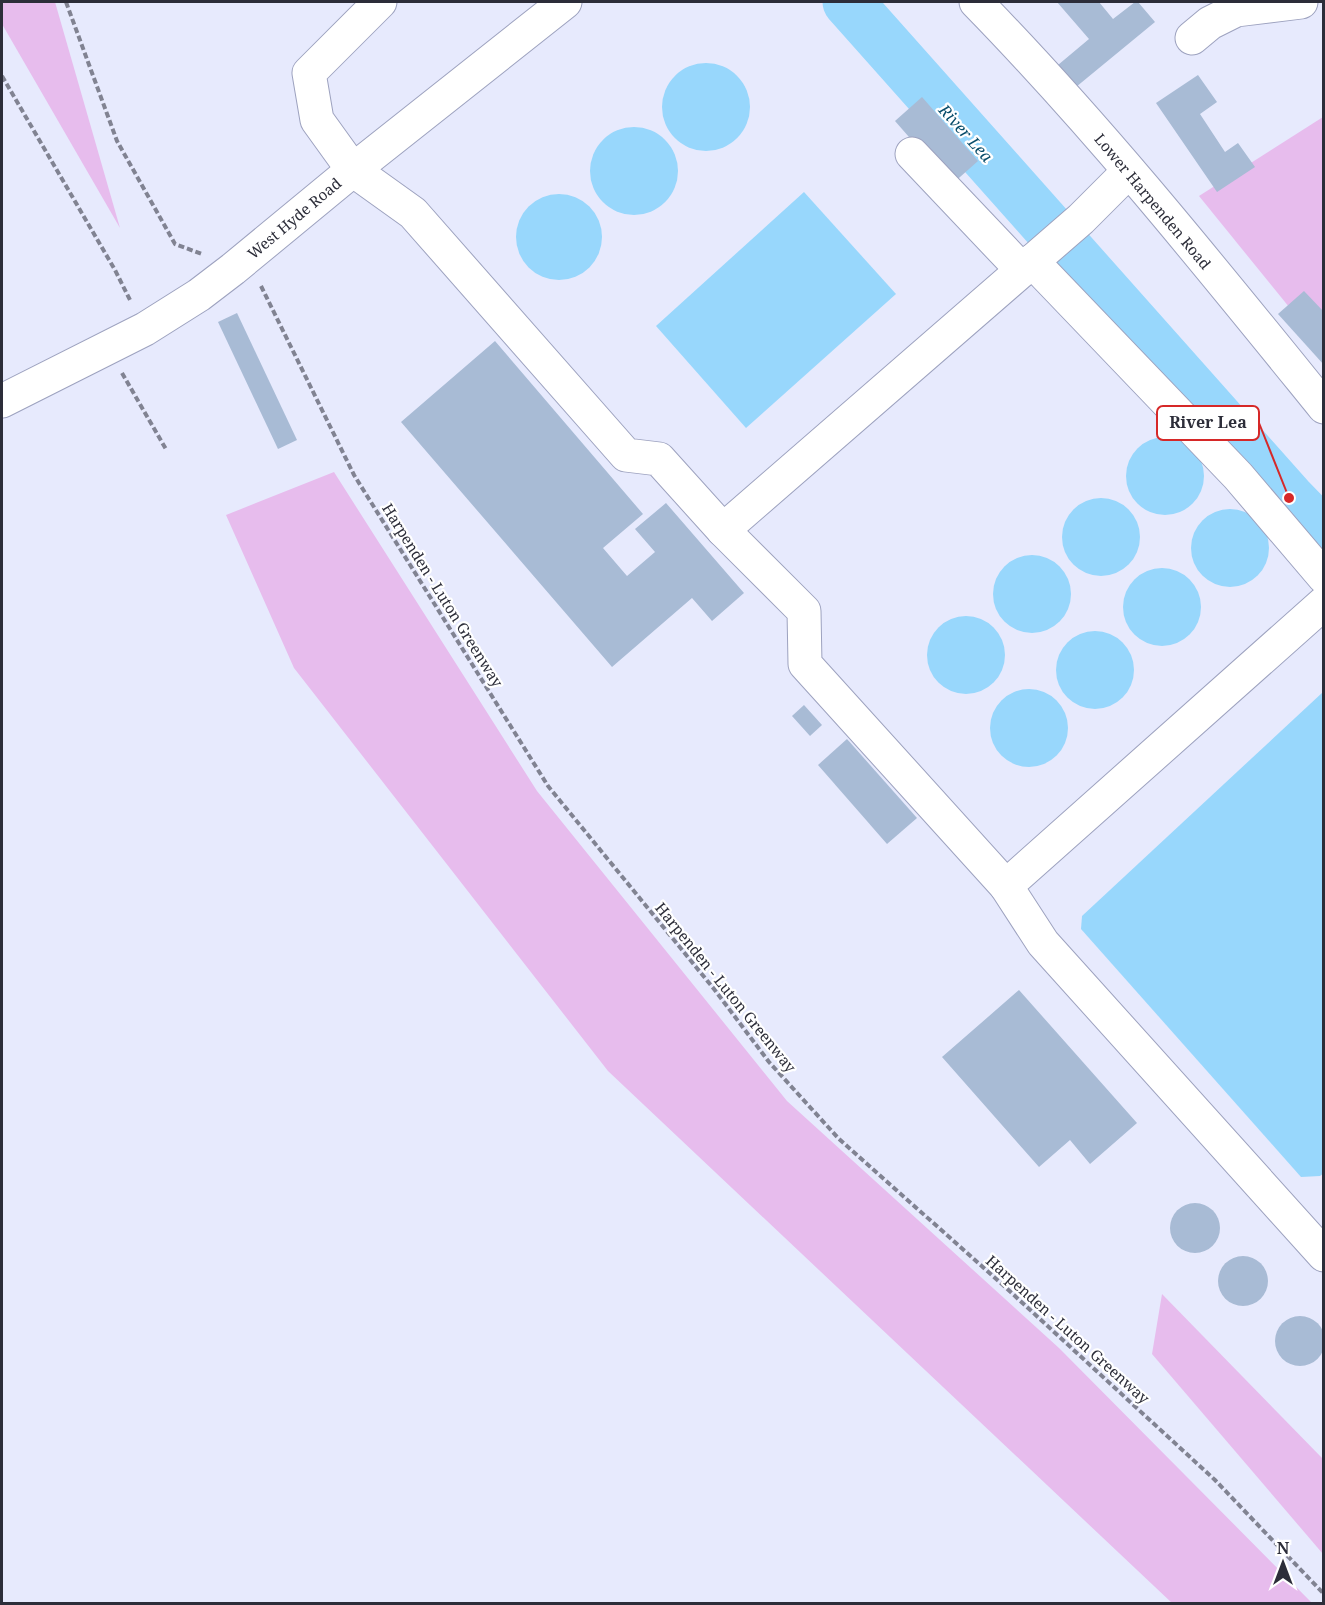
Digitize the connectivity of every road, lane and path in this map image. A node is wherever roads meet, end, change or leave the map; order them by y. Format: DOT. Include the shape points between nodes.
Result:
graph roads {
  1 [pos="66,2"];
  2 [pos="380,2"];
  3 [pos="566,2"];
  4 [pos="976,2"];
  5 [pos="1301,2"];
  6 [pos="1192,38"];
  7 [pos="2,76"];
  8 [pos="912,154"];
  9 [pos="353,170"];
  10 [pos="1129,171"];
  11 [pos="207,256"];
  12 [pos="1027,266"];
  13 [pos="255,280"];
  14 [pos="145,329"];
  15 [pos="109,348"];
  16 [pos="2,401"];
  17 [pos="1323,407"];
  18 [pos="167,451"];
  19 [pos="723,530"];
  20 [pos="1323,577"];
  21 [pos="1323,603"];
  22 [pos="1006,886"];
  23 [pos="1323,1255"];
  24 [pos="1323,1594"];
  1 -- 11 [label="path" via="117,141 175,244"];
  2 -- 9 [label="street" via="309,73 317,120"];
  3 -- 9 [label="street, West Hyde Road"];
  4 -- 10 [label="street, Lower Harpenden Road"];
  5 -- 6 [label="street" via="1236,10"];
  7 -- 14 [label="path"];
  8 -- 12 [label="street"];
  9 -- 14 [label="street, West Hyde Road" via="199,295"];
  9 -- 19 [label="street" via="413,213 626,455 659,459"];
  10 -- 12 [label="street"];
  10 -- 17 [label="street, Lower Harpenden Road"];
  12 -- 19 [label="street"];
  12 -- 20 [label="street" via="1239,476"];
  13 -- 24 [label="path, Harpenden - Luton Greenway" via="260,283 354,475 548,786 769,1062 839,1139 1215,1480"];
  14 -- 15 [label="street, West Hyde Road"];
  15 -- 16 [label="street, West Hyde Road"];
  15 -- 18 [label="path"];
  19 -- 22 [label="street" via="804,611 805,664"];
  21 -- 22 [label="street"];
  22 -- 23 [label="street" via="1043,942"];
}
